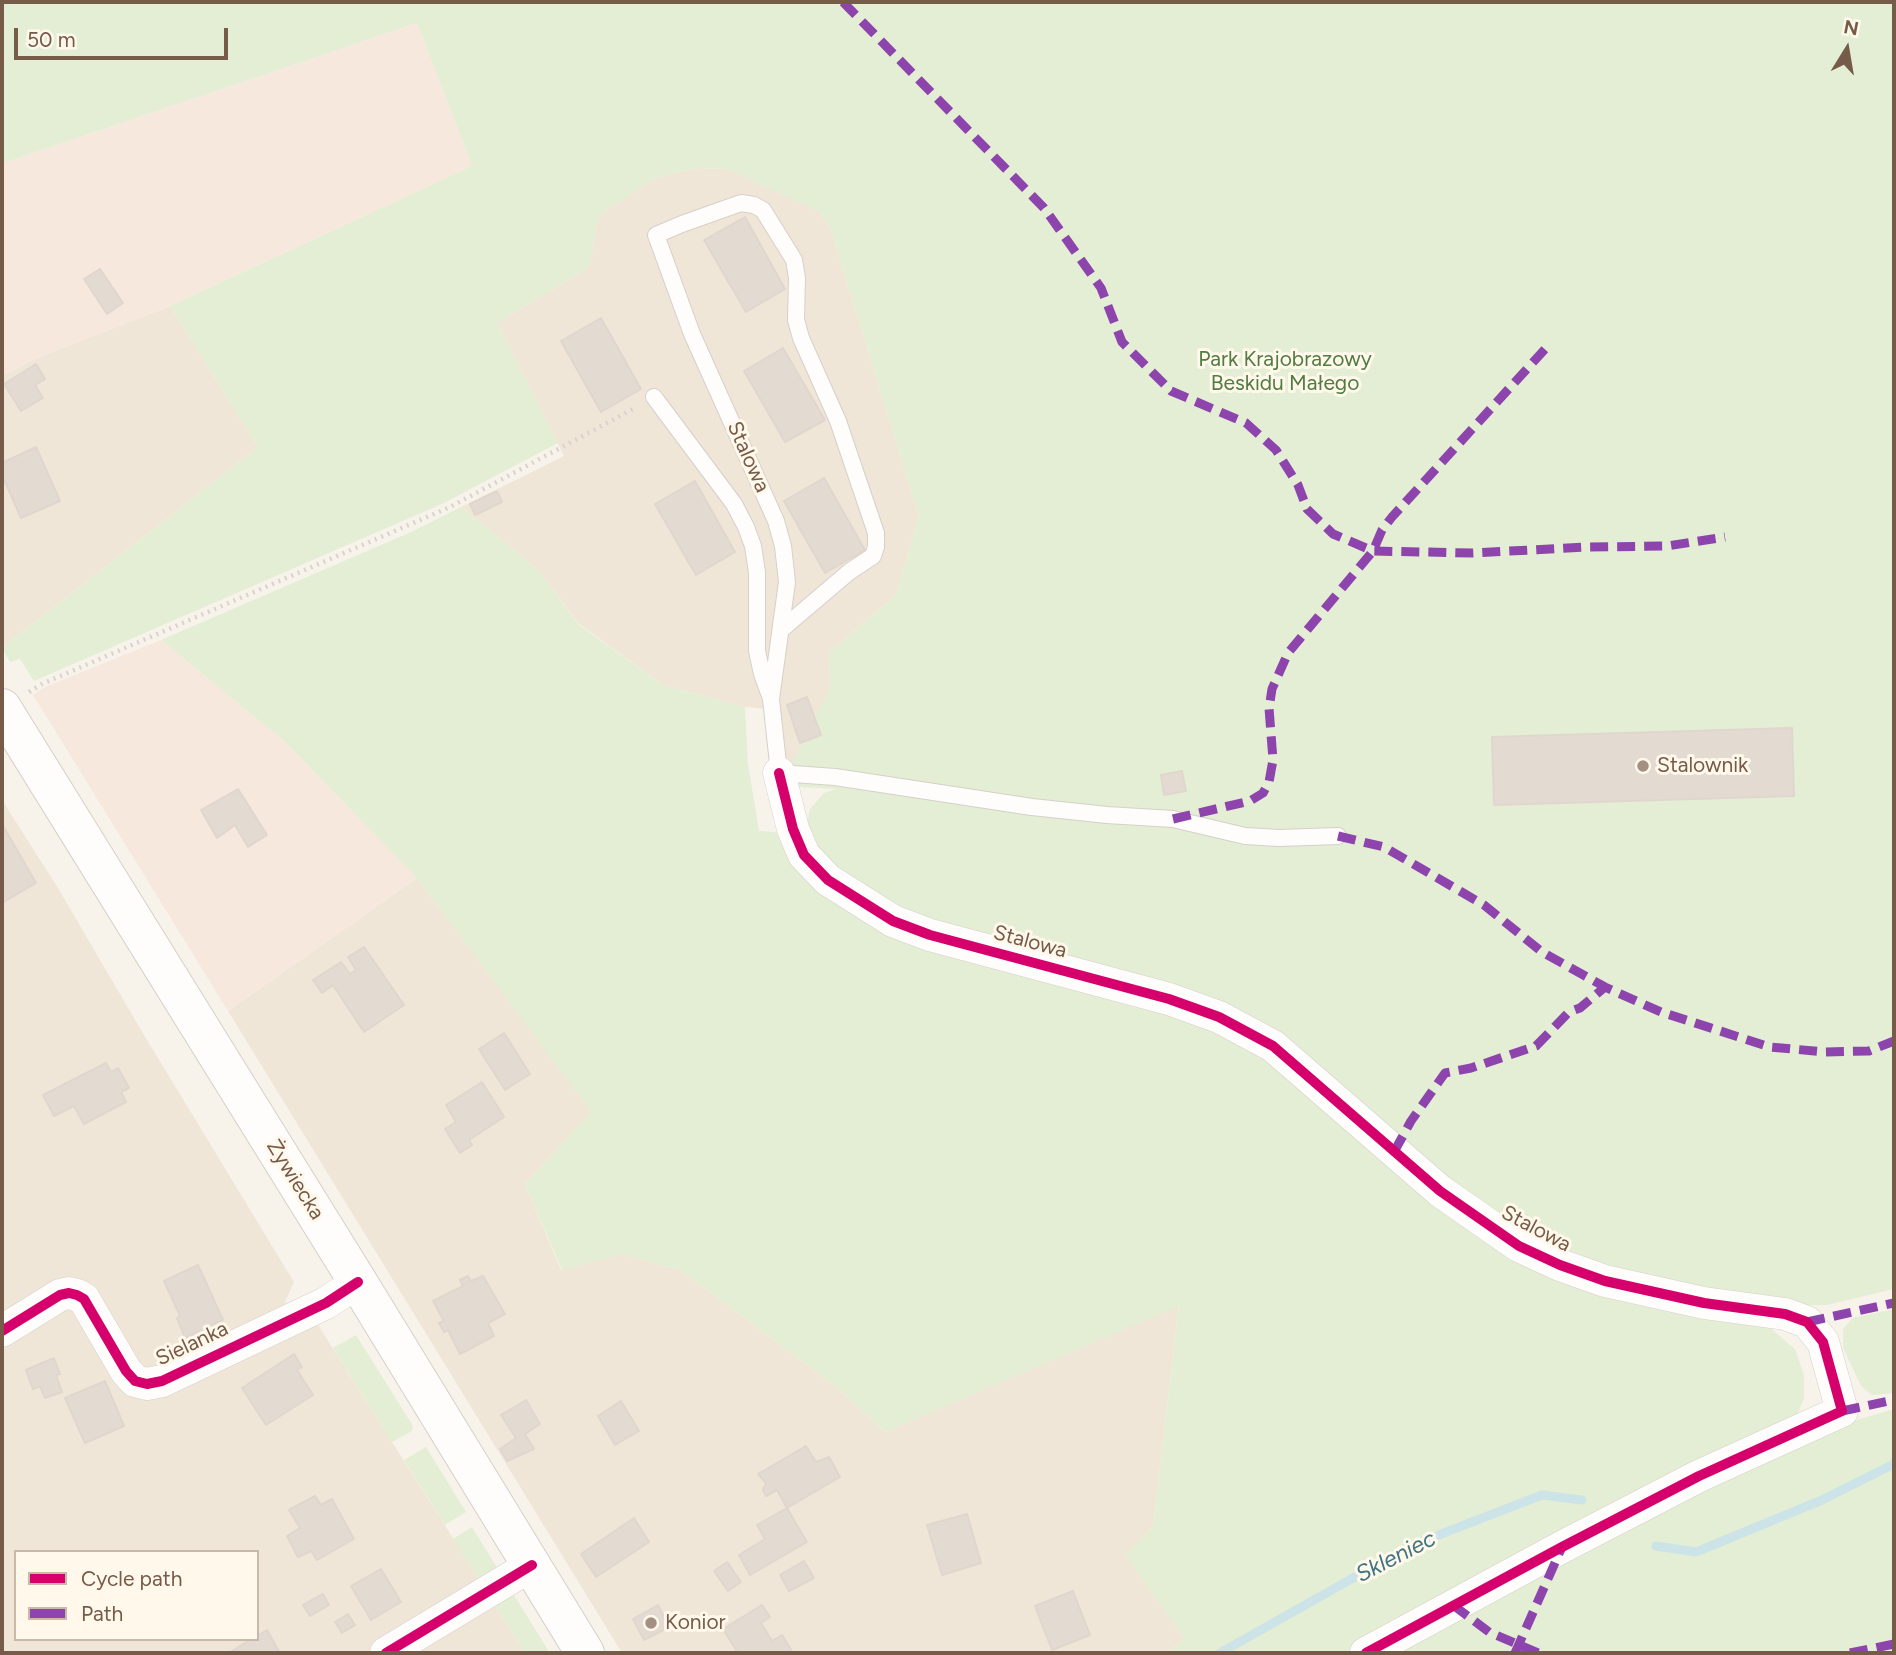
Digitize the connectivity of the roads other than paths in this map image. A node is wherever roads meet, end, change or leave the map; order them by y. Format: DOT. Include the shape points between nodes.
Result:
graph roads {
  1 [pos="654,397"];
  2 [pos="782,629"];
  3 [pos="771,699"];
  4 [pos="13,701"];
  5 [pos="779,773"];
  6 [pos="1338,836"];
  7 [pos="358,1282"];
  8 [pos="2,1331"];
  9 [pos="532,1565"];
  10 [pos="386,1653"];
  11 [pos="585,1653"];
  12 [pos="1366,1653"];
  1 -- 3 [label="lane" via="746,527 757,572 757,651"];
  2 -- 2 [label="lane, Stalowa" via="873,556 876,533 838,421 800,338 794,260 763,210 741,203 656,235 692,334 776,521 787,582"];
  2 -- 3 [label="lane, Stalowa"];
  3 -- 5 [label="lane, Stalowa"];
  4 -- 7 [label="main road, Żywiecka"];
  5 -- 6 [label="lane" via="1107,816 1173,819 1245,836"];
  5 -- 12 [label="street, Stalowa" via="804,855 828,880 893,921 1219,1017 1273,1046 1440,1191 1519,1246 1605,1281 1704,1303 1785,1314 1807,1322 1823,1342 1842,1411 1699,1476"];
  7 -- 8 [label="street, Sielanka" via="326,1303 147,1384 135,1381 126,1371 84,1299 77,1295 60,1295"];
  7 -- 9 [label="main road, Żywiecka"];
  9 -- 10 [label="street"];
  9 -- 11 [label="main road, Żywiecka"];
}
